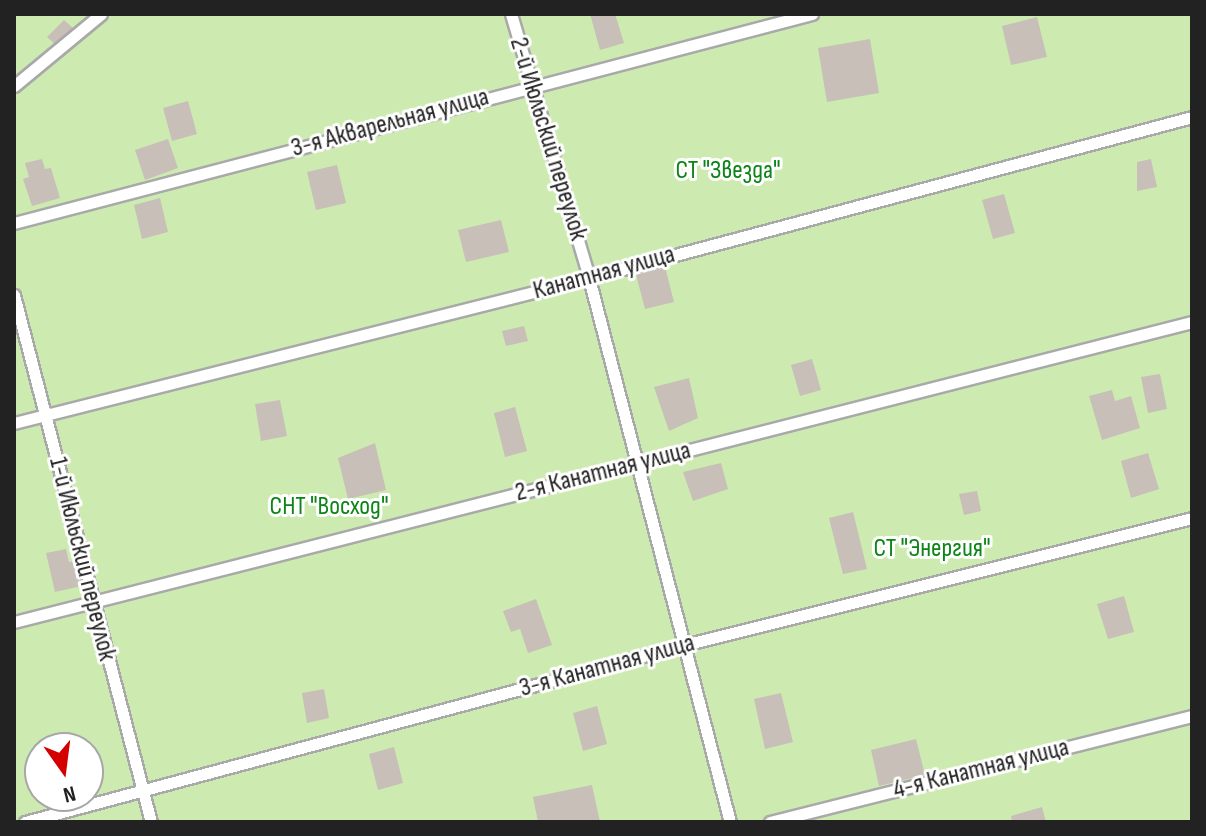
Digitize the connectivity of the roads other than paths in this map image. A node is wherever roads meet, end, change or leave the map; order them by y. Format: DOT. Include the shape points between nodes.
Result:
graph roads {
  1 [pos="101,14"];
  2 [pos="511,14"];
  3 [pos="812,14"];
  4 [pos="14,86"];
  5 [pos="532,86"];
  6 [pos="1192,117"];
  7 [pos="14,223"];
  8 [pos="589,278"];
  9 [pos="14,295"];
  10 [pos="1192,322"];
  11 [pos="45,414"];
  12 [pos="14,423"];
  13 [pos="637,463"];
  14 [pos="1192,518"];
  15 [pos="93,602"];
  16 [pos="14,622"];
  17 [pos="684,645"];
  18 [pos="1192,716"];
  19 [pos="142,792"];
  20 [pos="25,822"];
  21 [pos="151,822"];
  22 [pos="730,822"];
  23 [pos="770,822"];
  1 -- 4 [label="lane"];
  2 -- 5 [label="lane, 2-й Июльский переулок"];
  3 -- 5 [label="lane, 3-я Акварельная улица"];
  5 -- 7 [label="lane, 3-я Акварельная улица"];
  5 -- 8 [label="lane, 2-й Июльский переулок"];
  6 -- 8 [label="lane, Канатная улица"];
  8 -- 11 [label="lane, Канатная улица"];
  8 -- 13 [label="lane, 2-й Июльский переулок"];
  9 -- 11 [label="lane, 1-й Июльский переулок"];
  10 -- 13 [label="lane, 2-я Канатная улица"];
  11 -- 12 [label="lane, Канатная улица"];
  11 -- 15 [label="lane, 1-й Июльский переулок"];
  13 -- 15 [label="lane, 2-я Канатная улица"];
  13 -- 17 [label="lane, 2-й Июльский переулок"];
  14 -- 17 [label="lane, 3-я Канатная улица"];
  15 -- 16 [label="lane, 2-я Канатная улица"];
  15 -- 19 [label="lane, 1-й Июльский переулок"];
  17 -- 19 [label="lane, 3-я Канатная улица"];
  17 -- 22 [label="lane, 2-й Июльский переулок"];
  18 -- 23 [label="lane, 4-я Канатная улица"];
  19 -- 20 [label="lane, 3-я Канатная улица"];
  19 -- 21 [label="lane, 1-й Июльский переулок"];
}
